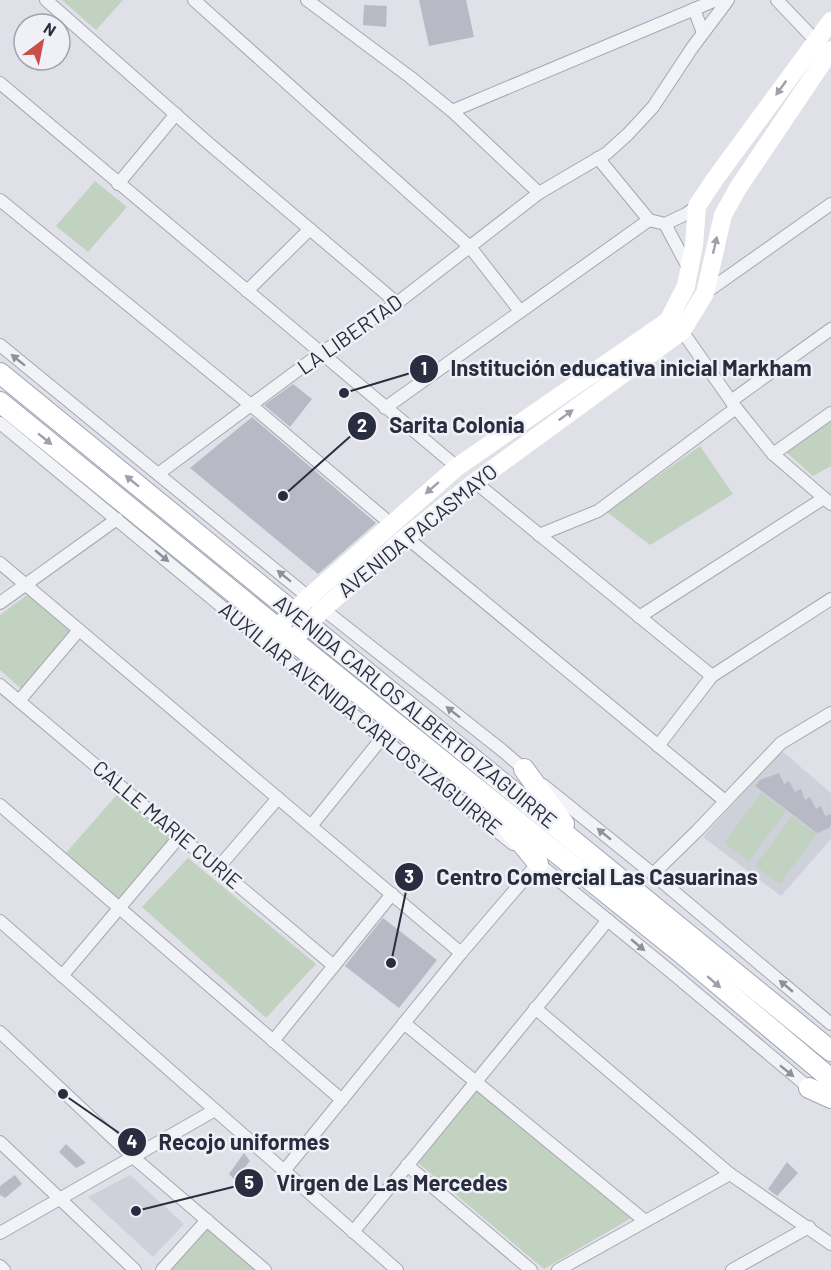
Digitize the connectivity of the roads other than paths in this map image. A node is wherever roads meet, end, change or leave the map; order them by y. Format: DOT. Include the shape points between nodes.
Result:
graph roads {
  1 [pos="46,0"];
  2 [pos="194,0"];
  3 [pos="307,0"];
  4 [pos="716,0"];
  5 [pos="728,0"];
  6 [pos="777,0"];
  7 [pos="694,9"];
  8 [pos="831,21"];
  9 [pos="703,33"];
  10 [pos="826,50"];
  11 [pos="0,83"];
  12 [pos="452,111"];
  13 [pos="763,113"];
  14 [pos="176,114"];
  15 [pos="780,125"];
  16 [pos="598,158"];
  17 [pos="118,184"];
  18 [pos="539,193"];
  19 [pos="0,200"];
  20 [pos="831,204"];
  21 [pos="697,206"];
  22 [pos="649,220"];
  23 [pos="665,224"];
  24 [pos="310,229"];
  25 [pos="470,247"];
  26 [pos="689,269"];
  27 [pos="247,291"];
  28 [pos="705,293"];
  29 [pos="397,303"];
  30 [pos="520,311"];
  31 [pos="831,329"];
  32 [pos="682,331"];
  33 [pos="0,345"];
  34 [pos="321,353"];
  35 [pos="0,357"];
  36 [pos="623,363"];
  37 [pos="0,373"];
  38 [pos="23,392"];
  39 [pos="0,402"];
  40 [pos="733,405"];
  41 [pos="252,406"];
  42 [pos="385,408"];
  43 [pos="831,413"];
  44 [pos="6,416"];
  45 [pos="773,454"];
  46 [pos="457,467"];
  47 [pos="158,474"];
  48 [pos="475,482"];
  49 [pos="827,501"];
  50 [pos="117,519"];
  51 [pos="391,524"];
  52 [pos="539,535"];
  53 [pos="406,537"];
  54 [pos="0,563"];
  55 [pos="26,584"];
  56 [pos="309,597"];
  57 [pos="831,599"];
  58 [pos="0,603"];
  59 [pos="323,609"];
  60 [pos="639,617"];
  61 [pos="300,618"];
  62 [pos="79,630"];
  63 [pos="277,641"];
  64 [pos="712,676"];
  65 [pos="0,685"];
  66 [pos="19,701"];
  67 [pos="827,716"];
  68 [pos="831,729"];
  69 [pos="382,738"];
  70 [pos="658,746"];
  71 [pos="524,769"];
  72 [pos="476,788"];
  73 [pos="278,798"];
  74 [pos="725,801"];
  75 [pos="0,805"];
  76 [pos="311,826"];
  77 [pos="180,837"];
  78 [pos="582,848"];
  79 [pos="538,863"];
  80 [pos="218,868"];
  81 [pos="653,874"];
  82 [pos="392,894"];
  83 [pos="120,908"];
  84 [pos="608,920"];
  85 [pos="0,921"];
  86 [pos="686,946"];
  87 [pos="461,952"];
  88 [pos="334,966"];
  89 [pos="62,976"];
  90 [pos="831,1006"];
  91 [pos="535,1008"];
  92 [pos="827,1020"];
  93 [pos="404,1023"];
  94 [pos="0,1032"];
  95 [pos="273,1041"];
  96 [pos="831,1051"];
  97 [pos="831,1079"];
  98 [pos="475,1081"];
  99 [pos="809,1088"];
  100 [pos="831,1098"];
  101 [pos="342,1100"];
  102 [pos="831,1107"];
  103 [pos="215,1110"];
  104 [pos="0,1142"];
  105 [pos="133,1156"];
  106 [pos="407,1165"];
  107 [pos="284,1171"];
  108 [pos="730,1174"];
  109 [pos="59,1199"];
  110 [pos="207,1220"];
  111 [pos="645,1221"];
  112 [pos="809,1227"];
  113 [pos="353,1232"];
  114 [pos="0,1233"];
  115 [pos="831,1244"];
  116 [pos="0,1266"];
  117 [pos="4,1270"];
  118 [pos="135,1270"];
  119 [pos="162,1270"];
  120 [pos="265,1270"];
  121 [pos="397,1270"];
  122 [pos="531,1270"];
  123 [pos="558,1270"];
  124 [pos="732,1270"];
  1 -- 14 [label="street"];
  2 -- 25 [label="street"];
  3 -- 12 [label="street"];
  4 -- 7 [label="street"];
  5 -- 9 [label="street, LA LIBERTAD"];
  6 -- 10 [label="street"];
  7 -- 9 [label="street"];
  7 -- 12 [label="street"];
  8 -- 10 [label="main road, AVENIDA PACASMAYO"];
  9 -- 16 [label="street, LA LIBERTAD" via="653,107"];
  10 -- 13 [label="main road, AVENIDA PACASMAYO, one-way"];
  10 -- 15 [label="main road, AVENIDA PACASMAYO"];
  11 -- 17 [label="street"];
  12 -- 18 [label="street"];
  13 -- 15 [label="main road"];
  13 -- 21 [label="main road, AVENIDA PACASMAYO"];
  14 -- 17 [label="street"];
  14 -- 24 [label="street"];
  28 -- 15 [label="main road, AVENIDA PACASMAYO, one-way" via="723,215"];
  16 -- 18 [label="street, LA LIBERTAD"];
  16 -- 22 [label="street"];
  17 -- 27 [label="street"];
  18 -- 25 [label="street, LA LIBERTAD"];
  19 -- 41 [label="street"];
  20 -- 28 [label="street"];
  21 -- 23 [label="street"];
  21 -- 26 [label="main road, AVENIDA PACASMAYO"];
  22 -- 23 [label="street"];
  22 -- 30 [label="street"];
  23 -- 26 [label="street"];
  24 -- 27 [label="street"];
  24 -- 29 [label="street"];
  25 -- 29 [label="street, LA LIBERTAD"];
  25 -- 30 [label="street"];
  26 -- 36 [label="main road, AVENIDA PACASMAYO" via="686,286 668,321"];
  27 -- 34 [label="street"];
  28 -- 32 [label="main road, AVENIDA PACASMAYO"];
  29 -- 34 [label="street, LA LIBERTAD"];
  30 -- 42 [label="street"];
  31 -- 40 [label="street"];
  32 -- 36 [label="main road, AVENIDA PACASMAYO"];
  32 -- 40 [label="street"];
  47 -- 33 [label="street, one-way"];
  34 -- 41 [label="street, LA LIBERTAD"];
  34 -- 42 [label="street"];
  35 -- 38 [label="main road"];
  36 -- 46 [label="main road, AVENIDA PACASMAYO"];
  48 -- 36 [label="main road, AVENIDA PACASMAYO, one-way"];
  37 -- 38 [label="main road, AVENIDA CARLOS ALBERTO IZAGUIRRE"];
  61 -- 38 [label="main road, AVENIDA CARLOS ALBERTO IZAGUIRRE, one-way"];
  39 -- 44 [label="main road, AVENIDA CARLOS ALBERTO IZAGUIRRE"];
  40 -- 45 [label="street"];
  40 -- 52 [label="street" via="598,511"];
  41 -- 47 [label="street, LA LIBERTAD"];
  41 -- 51 [label="street"];
  42 -- 46 [label="street"];
  43 -- 45 [label="street"];
  44 -- 50 [label="street, AUXILIAR AVENIDA CARLOS IZAGUIRRE"];
  44 -- 63 [label="main road, AVENIDA CARLOS ALBERTO IZAGUIRRE, one-way"];
  45 -- 49 [label="street"];
  46 -- 51 [label="main road, AVENIDA PACASMAYO, one-way"];
  56 -- 47 [label="street, one-way"];
  48 -- 52 [label="street"];
  48 -- 53 [label="main road, AVENIDA PACASMAYO"];
  49 -- 60 [label="street"];
  50 -- 55 [label="street"];
  50 -- 63 [label="street, AUXILIAR AVENIDA CARLOS IZAGUIRRE, one-way"];
  51 -- 56 [label="main road, AVENIDA PACASMAYO"];
  52 -- 60 [label="street"];
  53 -- 59 [label="main road, AVENIDA PACASMAYO"];
  53 -- 70 [label="street"];
  54 -- 55 [label="street"];
  55 -- 58 [label="street"];
  55 -- 62 [label="street"];
  56 -- 59 [label="street"];
  56 -- 61 [label="main road, AVENIDA PACASMAYO"];
  57 -- 64 [label="street"];
  59 -- 61 [label="main road, AVENIDA PACASMAYO"];
  71 -- 59 [label="street, one-way"];
  60 -- 64 [label="street"];
  61 -- 63 [label="main road, AVENIDA PACASMAYO"];
  61 -- 78 [label="main road, AVENIDA CARLOS ALBERTO IZAGUIRRE"];
  62 -- 66 [label="street"];
  62 -- 73 [label="street"];
  63 -- 69 [label="street, AUXILIAR AVENIDA CARLOS IZAGUIRRE"];
  63 -- 72 [label="main road, AVENIDA CARLOS ALBERTO IZAGUIRRE"];
  64 -- 70 [label="street"];
  65 -- 66 [label="street, CALLE MARIE CURIE"];
  66 -- 77 [label="street, CALLE MARIE CURIE"];
  67 -- 68 [label="street"];
  67 -- 74 [label="street" via="781,743"];
  69 -- 76 [label="street"];
  69 -- 79 [label="street, AUXILIAR AVENIDA CARLOS IZAGUIRRE"];
  70 -- 74 [label="street"];
  71 -- 78 [label="main road"];
  81 -- 71 [label="street, one-way"];
  72 -- 79 [label="main road"];
  72 -- 86 [label="main road, AVENIDA CARLOS ALBERTO IZAGUIRRE"];
  73 -- 76 [label="street"];
  73 -- 80 [label="street"];
  74 -- 81 [label="street"];
  75 -- 83 [label="street"];
  76 -- 82 [label="street"];
  77 -- 80 [label="street, CALLE MARIE CURIE"];
  77 -- 83 [label="street"];
  78 -- 86 [label="main road, AVENIDA CARLOS ALBERTO IZAGUIRRE"];
  79 -- 84 [label="street, AUXILIAR AVENIDA CARLOS IZAGUIRRE"];
  79 -- 87 [label="street"];
  80 -- 88 [label="street, CALLE MARIE CURIE"];
  92 -- 81 [label="street, one-way"];
  82 -- 87 [label="street"];
  82 -- 88 [label="street"];
  83 -- 89 [label="street"];
  83 -- 95 [label="street"];
  84 -- 91 [label="street"];
  84 -- 99 [label="street, AUXILIAR AVENIDA CARLOS IZAGUIRRE, one-way"];
  85 -- 89 [label="street"];
  86 -- 96 [label="main road, AVENIDA CARLOS ALBERTO IZAGUIRRE"];
  86 -- 97 [label="main road, AVENIDA CARLOS ALBERTO IZAGUIRRE, one-way"];
  87 -- 93 [label="street"];
  88 -- 95 [label="street"];
  89 -- 103 [label="street"];
  90 -- 92 [label="street"];
  91 -- 98 [label="street"];
  91 -- 108 [label="street"];
  93 -- 98 [label="street"];
  93 -- 101 [label="street"];
  94 -- 105 [label="street"];
  95 -- 101 [label="street"];
  98 -- 106 [label="street"];
  98 -- 111 [label="street"];
  99 -- 100 [label="main road"];
  99 -- 102 [label="street, AUXILIAR AVENIDA CARLOS IZAGUIRRE"];
  101 -- 107 [label="street"];
  103 -- 105 [label="street"];
  103 -- 107 [label="street"];
  104 -- 109 [label="street"];
  105 -- 109 [label="street"];
  105 -- 110 [label="street"];
  106 -- 113 [label="street"];
  106 -- 122 [label="street"];
  107 -- 113 [label="street"];
  108 -- 111 [label="street"];
  108 -- 112 [label="street"];
  109 -- 114 [label="street"];
  109 -- 118 [label="street"];
  110 -- 119 [label="street"];
  110 -- 120 [label="street"];
  111 -- 123 [label="street"];
  112 -- 115 [label="street"];
  112 -- 124 [label="street"];
  113 -- 121 [label="street"];
  116 -- 117 [label="street"];
}
